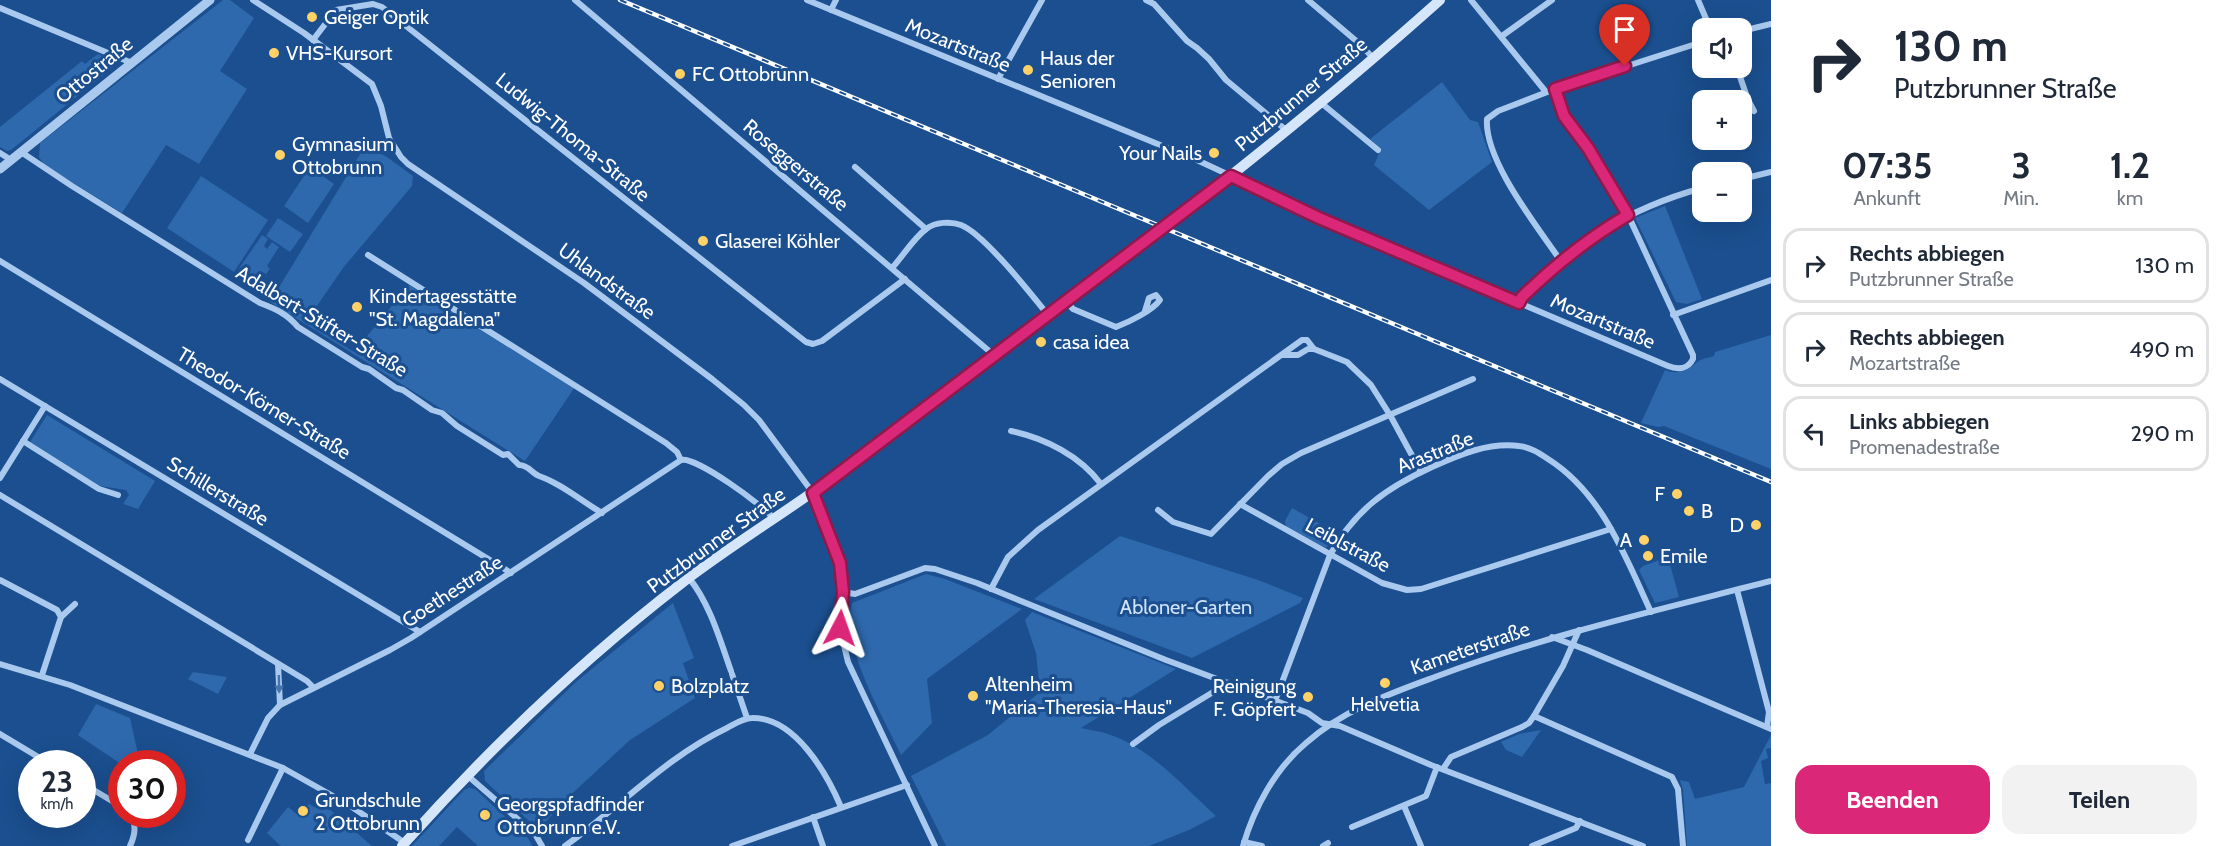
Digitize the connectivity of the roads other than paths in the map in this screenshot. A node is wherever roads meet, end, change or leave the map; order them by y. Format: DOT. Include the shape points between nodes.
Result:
graph roads {
  1 [pos="210,0"];
  2 [pos="253,0"];
  3 [pos="575,0"];
  4 [pos="807,0"];
  5 [pos="836,0"];
  6 [pos="1042,0"];
  7 [pos="1146,0"];
  8 [pos="1308,0"];
  9 [pos="1440,0"];
  10 [pos="1471,0"];
  11 [pos="1552,0"];
  12 [pos="1698,0"];
  13 [pos="373,2"];
  14 [pos="0,8"];
  15 [pos="831,10"];
  16 [pos="1706,18"];
  17 [pos="1771,24"];
  18 [pos="1752,29"];
  19 [pos="1502,36"];
  20 [pos="313,40"];
  21 [pos="1692,45"];
  22 [pos="1373,58"];
  23 [pos="132,63"];
  24 [pos="1740,78"];
  25 [pos="998,79"];
  26 [pos="1555,89"];
  27 [pos="1546,92"];
  28 [pos="1320,102"];
  29 [pos="1754,111"];
  30 [pos="1286,130"];
  31 [pos="1378,150"];
  32 [pos="21,152"];
  33 [pos="0,153"];
  34 [pos="11,160"];
  35 [pos="855,167"];
  36 [pos="0,169"];
  37 [pos="1771,172"];
  38 [pos="1231,176"];
  39 [pos="1752,177"];
  40 [pos="1692,192"];
  41 [pos="1628,215"];
  42 [pos="926,229"];
  43 [pos="368,255"];
  44 [pos="1560,260"];
  45 [pos="0,261"];
  46 [pos="892,268"];
  47 [pos="905,279"];
  48 [pos="1771,280"];
  49 [pos="1066,301"];
  50 [pos="1519,303"];
  51 [pos="1145,311"];
  52 [pos="1048,315"];
  53 [pos="1673,315"];
  54 [pos="1314,349"];
  55 [pos="1281,355"];
  56 [pos="994,356"];
  57 [pos="0,379"];
  58 [pos="1473,379"];
  59 [pos="45,406"];
  60 [pos="1390,415"];
  61 [pos="1011,431"];
  62 [pos="23,441"];
  63 [pos="681,460"];
  64 [pos="1421,472"];
  65 [pos="0,478"];
  66 [pos="1101,484"];
  67 [pos="813,493"];
  68 [pos="0,495"];
  69 [pos="118,495"];
  70 [pos="1240,504"];
  71 [pos="1158,510"];
  72 [pos="602,513"];
  73 [pos="774,519"];
  74 [pos="1611,529"];
  75 [pos="1330,555"];
  76 [pos="511,573"];
  77 [pos="689,578"];
  78 [pos="0,580"];
  79 [pos="1771,581"];
  80 [pos="991,589"];
  81 [pos="1737,590"];
  82 [pos="843,592"];
  83 [pos="75,604"];
  84 [pos="1651,612"];
  85 [pos="61,617"];
  86 [pos="1579,630"];
  87 [pos="420,632"];
  88 [pos="1552,637"];
  89 [pos="1574,645"];
  90 [pos="0,664"];
  91 [pos="278,664"];
  92 [pos="42,675"];
  93 [pos="1228,683"];
  94 [pos="314,687"];
  95 [pos="1275,701"];
  96 [pos="280,705"];
  97 [pos="1534,716"];
  98 [pos="747,718"];
  99 [pos="1331,725"];
  100 [pos="1769,728"];
  101 [pos="0,734"];
  102 [pos="1133,744"];
  103 [pos="27,750"];
  104 [pos="250,754"];
  105 [pos="283,768"];
  106 [pos="1440,768"];
  107 [pos="468,776"];
  108 [pos="907,785"];
  109 [pos="1404,806"];
  110 [pos="841,807"];
  111 [pos="813,817"];
  112 [pos="1580,821"];
  113 [pos="1352,827"];
  114 [pos="135,828"];
  115 [pos="248,840"];
  116 [pos="404,844"];
  117 [pos="1243,844"];
  118 [pos="130,846"];
  119 [pos="542,846"];
  120 [pos="565,846"];
  121 [pos="732,846"];
  122 [pos="822,846"];
  123 [pos="935,846"];
  124 [pos="1262,846"];
  125 [pos="1421,846"];
  126 [pos="1532,846"];
  127 [pos="1643,846"];
  128 [pos="1683,846"];
  1 -- 23 [label="street, Ottostraße"];
  2 -- 20 [label="street, Uhlandstraße"];
  3 -- 46 [label="street, Roseggerstraße"];
  4 -- 15 [label="street, Mozartstraße"];
  5 -- 15 [label="street"];
  6 -- 25 [label="street"];
  7 -- 30 [label="street" via="1226,80"];
  8 -- 22 [label="street"];
  9 -- 22 [label="main road, Putzbrunner Straße"];
  10 -- 19 [label="street"];
  11 -- 19 [label="street"];
  12 -- 16 [label="street"];
  13 -- 20 [label="street, Ludwig-Thoma-Straße" via="336,10"];
  13 -- 47 [label="street, Ludwig-Thoma-Straße" via="801,339 813,344 822,341"];
  14 -- 23 [label="street"];
  15 -- 25 [label="street, Mozartstraße"];
  17 -- 18 [label="street"];
  19 -- 27 [label="street"];
  20 -- 67 [label="street, Uhlandstraße" via="372,84 389,138 408,164 584,283 744,405"];
  21 -- 26 [label="street"];
  22 -- 28 [label="main road, Putzbrunner Straße"];
  23 -- 32 [label="street, Ottostraße"];
  24 -- 29 [label="street"];
  25 -- 38 [label="street, Mozartstraße"];
  26 -- 27 [label="street"];
  26 -- 41 [label="street" via="1564,116"];
  27 -- 44 [label="street" via="1486,119 1503,175"];
  28 -- 30 [label="main road, Putzbrunner Straße"];
  28 -- 31 [label="street"];
  30 -- 38 [label="main road, Putzbrunner Straße"];
  32 -- 34 [label="street, Ottostraße"];
  32 -- 72 [label="street, Adalbert-Stifter-Straße" via="260,303 269,305 362,368 508,454 513,462 525,465"];
  33 -- 34 [label="street"];
  34 -- 36 [label="street, Ottostraße"];
  35 -- 42 [label="street"];
  37 -- 39 [label="street"];
  38 -- 49 [label="main road, Putzbrunner Straße"];
  38 -- 50 [label="street, Mozartstraße"];
  40 -- 41 [label="street"];
  41 -- 44 [label="street"];
  41 -- 53 [label="street"];
  42 -- 46 [label="street"];
  42 -- 52 [label="street" via="952,223 970,230 1012,271"];
  43 -- 63 [label="street" via="659,438"];
  44 -- 50 [label="street"];
  45 -- 76 [label="street, Theodor-Körner-Straße"];
  46 -- 47 [label="street, Roseggerstraße"];
  47 -- 56 [label="street, Roseggerstraße"];
  48 -- 53 [label="street"];
  49 -- 51 [label="street" via="1073,309 1116,327"];
  49 -- 52 [label="main road, Putzbrunner Straße"];
  50 -- 53 [label="street, Mozartstraße" via="1675,369 1691,363 1693,355"];
  52 -- 56 [label="main road, Putzbrunner Straße"];
  54 -- 55 [label="street" via="1298,355"];
  54 -- 55 [label="street" via="1304,339"];
  54 -- 60 [label="street" via="1347,362 1371,385"];
  55 -- 66 [label="street"];
  56 -- 67 [label="main road, Putzbrunner Straße"];
  57 -- 59 [label="street, Schillerstraße"];
  58 -- 60 [label="street"];
  59 -- 62 [label="street"];
  59 -- 87 [label="street, Schillerstraße"];
  60 -- 64 [label="street"];
  60 -- 70 [label="street" via="1282,464"];
  61 -- 66 [label="street" via="1028,434 1066,452"];
  62 -- 65 [label="street"];
  62 -- 69 [label="street" via="99,489"];
  63 -- 72 [label="street, Goethestraße"];
  63 -- 73 [label="street" via="692,460 733,486 758,502"];
  64 -- 74 [label="street, Arastraße" via="1476,450 1522,446 1536,451 1574,478"];
  64 -- 75 [label="street, Arastraße" via="1369,504 1342,534"];
  66 -- 80 [label="street" via="1021,544 1008,557"];
  67 -- 73 [label="main road, Putzbrunner Straße"];
  67 -- 82 [label="street, Uhlandstraße" via="840,563"];
  68 -- 91 [label="street"];
  70 -- 71 [label="street" via="1211,534 1173,522"];
  70 -- 75 [label="street, Leiblstraße"];
  72 -- 76 [label="street, Goethestraße"];
  73 -- 77 [label="main road, Putzbrunner Straße"];
  74 -- 75 [label="street, Leiblstraße" via="1421,589 1407,590 1382,583"];
  74 -- 84 [label="street, Arastraße"];
  75 -- 95 [label="street, Arastraße"];
  76 -- 87 [label="street, Goethestraße"];
  77 -- 98 [label="street" via="709,613"];
  77 -- 107 [label="main road, Putzbrunner Straße" via="571,676"];
  78 -- 85 [label="street" via="57,610"];
  79 -- 81 [label="street, Kameterstraße"];
  80 -- 82 [label="street" via="926,568 855,594"];
  80 -- 93 [label="street"];
  81 -- 84 [label="street, Kameterstraße"];
  81 -- 100 [label="street" via="1769,712"];
  82 -- 108 [label="street, Uhlandstraße" via="840,628 848,662"];
  83 -- 85 [label="street"];
  84 -- 86 [label="street, Kameterstraße"];
  85 -- 92 [label="street"];
  86 -- 88 [label="street, Kameterstraße"];
  86 -- 89 [label="street"];
  87 -- 94 [label="street, Goethestraße"];
  88 -- 89 [label="street"];
  88 -- 99 [label="street, Kameterstraße" via="1401,690 1347,713"];
  89 -- 97 [label="street"];
  89 -- 100 [label="street"];
  90 -- 92 [label="street"];
  91 -- 94 [label="street"];
  91 -- 96 [label="street, one-way"];
  92 -- 104 [label="street"];
  93 -- 95 [label="street"];
  93 -- 102 [label="street"];
  94 -- 96 [label="street, Goethestraße"];
  95 -- 99 [label="street"];
  96 -- 104 [label="street, Goethestraße" via="268,718"];
  97 -- 106 [label="street" via="1522,727 1451,757"];
  97 -- 128 [label="street" via="1672,777 1677,782"];
  98 -- 110 [label="street" via="778,725 811,754 832,785"];
  98 -- 120 [label="street" via="693,745"];
  99 -- 106 [label="street"];
  99 -- 117 [label="street, Kameterstraße" via="1307,742 1280,771 1260,802"];
  101 -- 103 [label="street"];
  104 -- 105 [label="street"];
  105 -- 115 [label="street"];
  105 -- 116 [label="street" via="349,805"];
  106 -- 109 [label="street" via="1426,796"];
  106 -- 112 [label="street"];
  107 -- 116 [label="main road, Putzbrunner Straße"];
  107 -- 119 [label="street" via="535,834"];
  108 -- 110 [label="street"];
  108 -- 123 [label="street, Uhlandstraße"];
  109 -- 113 [label="street"];
  109 -- 125 [label="street"];
  110 -- 111 [label="street"];
  111 -- 121 [label="street"];
  111 -- 122 [label="street"];
  112 -- 126 [label="street" via="1576,828"];
  112 -- 127 [label="street"];
  114 -- 118 [label="street"];
  117 -- 124 [label="street"];
}
